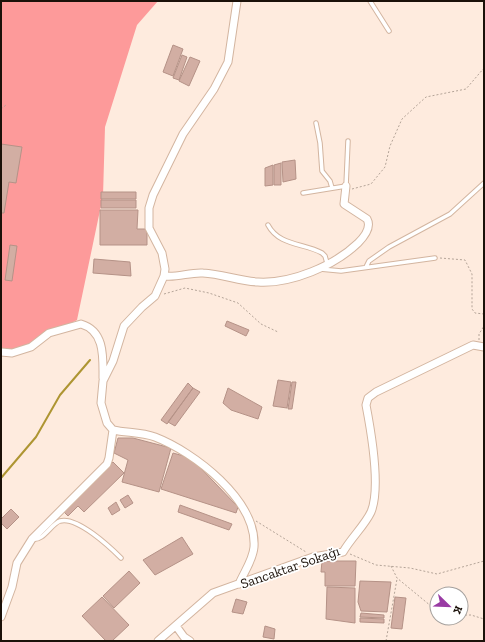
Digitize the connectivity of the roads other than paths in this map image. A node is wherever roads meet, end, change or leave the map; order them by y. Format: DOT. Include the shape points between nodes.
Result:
graph roads {
  1 [pos="237,1"];
  2 [pos="372,1"];
  3 [pos="389,32"];
  4 [pos="316,123"];
  5 [pos="348,141"];
  6 [pos="484,183"];
  7 [pos="332,188"];
  8 [pos="346,189"];
  9 [pos="303,193"];
  10 [pos="268,225"];
  11 [pos="436,258"];
  12 [pos="327,263"];
  13 [pos="366,267"];
  14 [pos="318,268"];
  15 [pos="164,276"];
  16 [pos="482,346"];
  17 [pos="1,352"];
  18 [pos="103,381"];
  19 [pos="113,430"];
  20 [pos="32,540"];
  21 [pos="121,558"];
  22 [pos="239,584"];
  23 [pos="1,617"];
  24 [pos="176,626"];
  25 [pos="158,641"];
  26 [pos="190,641"];
  1 -- 15 [label="street" via="228,62 214,89 183,134 149,208 149,228 162,253"];
  2 -- 3 [label="lane"];
  4 -- 7 [label="lane" via="322,171"];
  5 -- 8 [label="lane"];
  6 -- 13 [label="lane" via="450,214 389,247 369,261"];
  7 -- 8 [label="lane"];
  7 -- 9 [label="lane"];
  8 -- 12 [label="street" via="344,204 367,219 368,229 357,243"];
  10 -- 12 [label="lane" via="283,240 322,253"];
  11 -- 13 [label="lane"];
  12 -- 14 [label="street"];
  13 -- 14 [label="lane" via="334,272"];
  14 -- 15 [label="street" via="290,279 269,282 238,280 202,273"];
  15 -- 18 [label="street" via="155,296 124,326 113,361"];
  16 -- 22 [label="street, Sancaktar Sokağı" via="473,345 368,398 366,405 374,464 374,501 370,512 344,552 313,557"];
  17 -- 18 [label="street" via="12,353 31,347 49,333 81,324 94,330 101,341"];
  18 -- 19 [label="street" via="101,402 107,423"];
  19 -- 20 [label="street" via="107,464"];
  19 -- 22 [label="street" via="154,437 189,453 239,501 248,514 254,539 253,552"];
  20 -- 21 [label="lane" via="37,539 59,521 68,521 98,536"];
  20 -- 23 [label="street" via="17,563 12,587"];
  22 -- 24 [label="street, Sancaktar Sokağı" via="213,593"];
  24 -- 25 [label="street, Sancaktar Sokağı"];
  24 -- 26 [label="street"];
}
